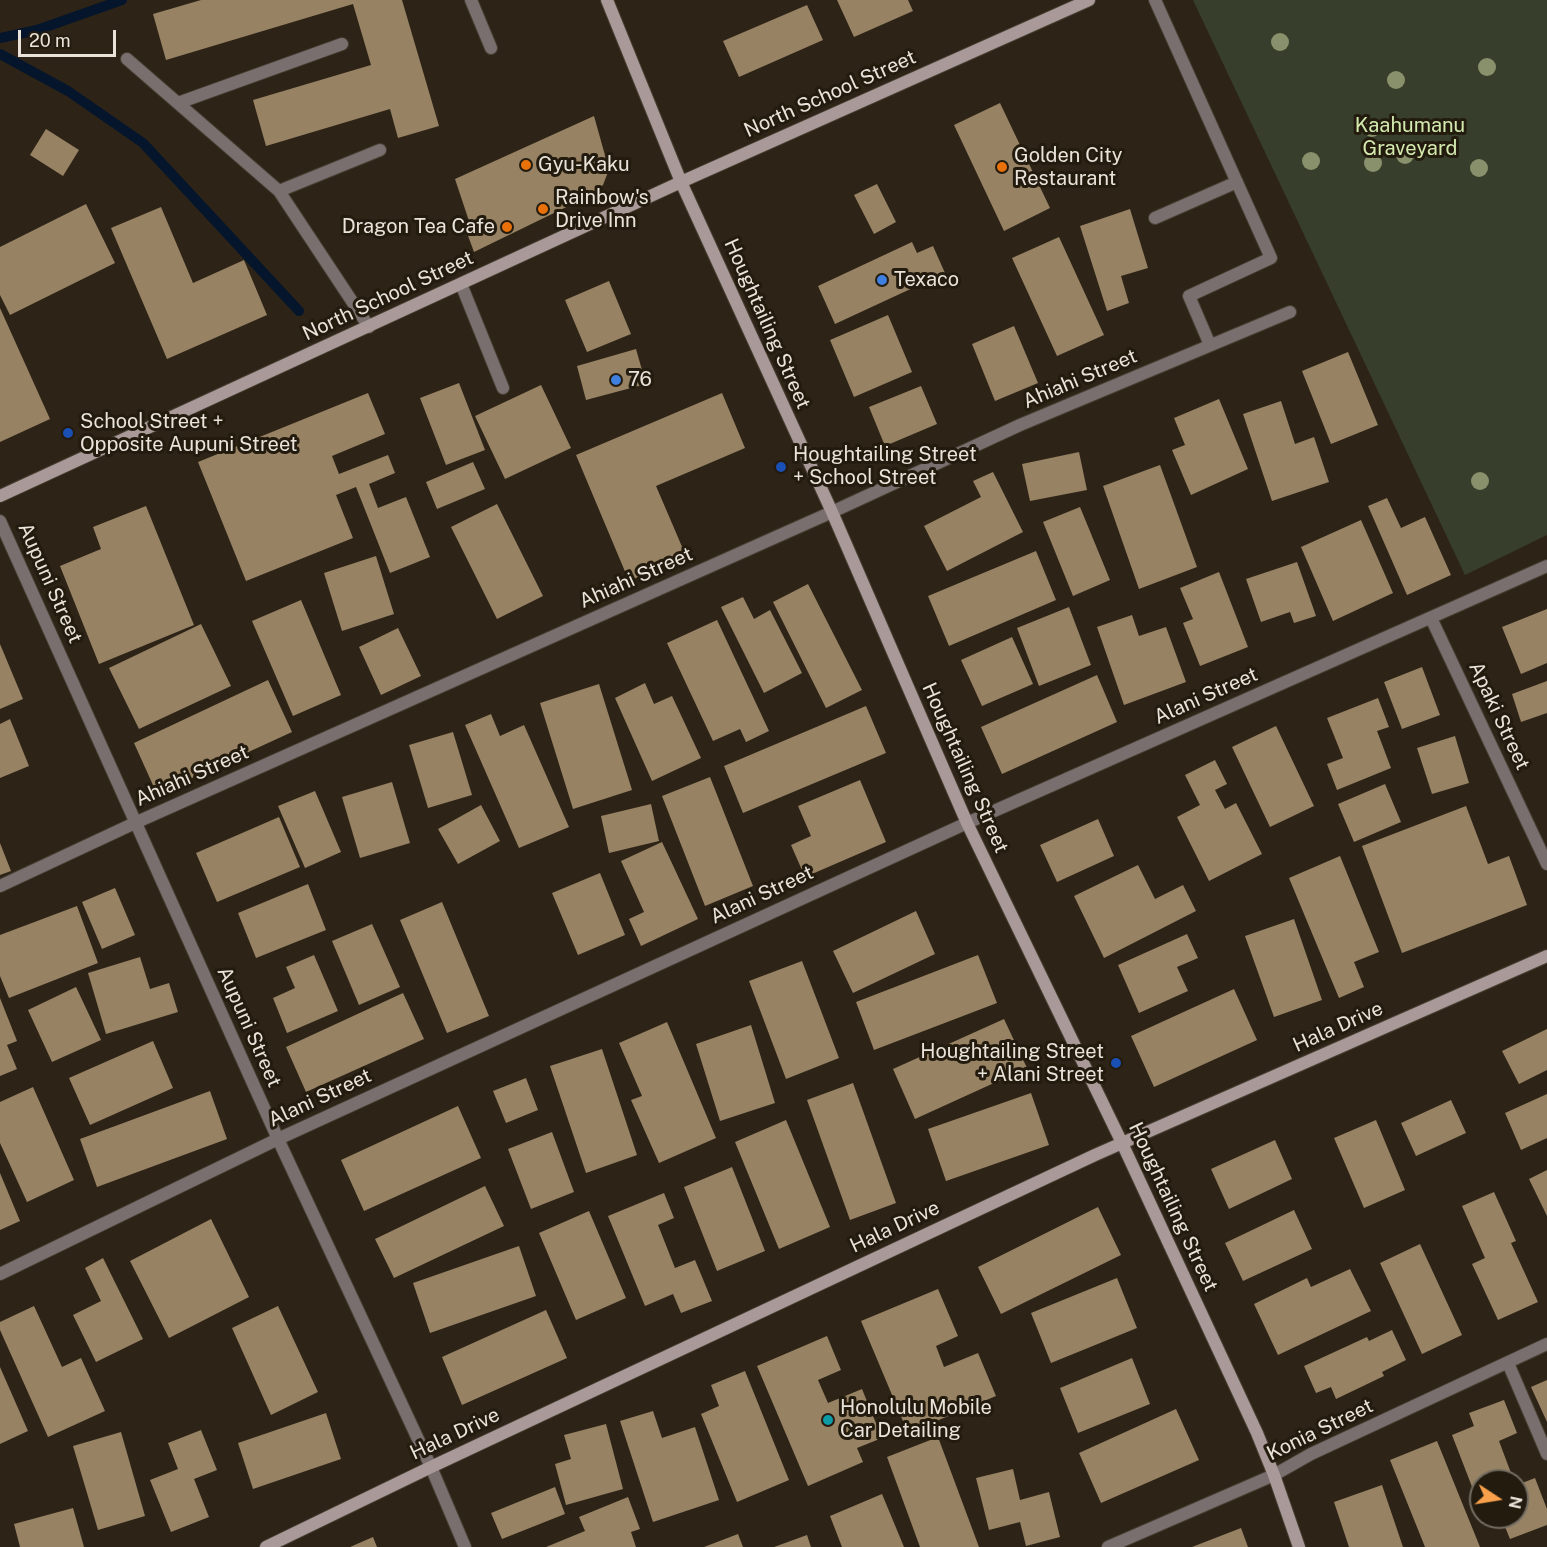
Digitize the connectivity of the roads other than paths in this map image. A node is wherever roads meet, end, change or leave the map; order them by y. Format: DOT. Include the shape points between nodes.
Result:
graph roads {
  1 [pos="471,0"];
  2 [pos="607,0"];
  3 [pos="1089,0"];
  4 [pos="1155,0"];
  5 [pos="342,44"];
  6 [pos="491,48"];
  7 [pos="127,59"];
  8 [pos="178,103"];
  9 [pos="380,150"];
  10 [pos="681,182"];
  11 [pos="1237,182"];
  12 [pos="279,191"];
  13 [pos="1155,218"];
  14 [pos="461,284"];
  15 [pos="1290,312"];
  16 [pos="369,327"];
  17 [pos="1210,345"];
  18 [pos="503,388"];
  19 [pos="0,496"];
  20 [pos="831,512"];
  21 [pos="0,521"];
  22 [pos="1547,566"];
  23 [pos="1431,618"];
  24 [pos="136,822"];
  25 [pos="967,823"];
  26 [pos="1547,864"];
  27 [pos="0,886"];
  28 [pos="1547,956"];
  29 [pos="278,1138"];
  30 [pos="1122,1143"];
  31 [pos="0,1274"];
  32 [pos="1547,1344"];
  33 [pos="1508,1363"];
  34 [pos="1547,1454"];
  35 [pos="431,1467"];
  36 [pos="1274,1474"];
  37 [pos="266,1547"];
  38 [pos="465,1547"];
  39 [pos="1108,1547"];
  40 [pos="1299,1547"];
  1 -- 6 [label="street"];
  2 -- 10 [label="street, Houghtailing Street"];
  3 -- 10 [label="street, North School Street"];
  4 -- 11 [label="street"];
  5 -- 8 [label="street"];
  7 -- 8 [label="street"];
  8 -- 12 [label="street"];
  9 -- 12 [label="street"];
  10 -- 14 [label="street, North School Street"];
  10 -- 20 [label="street, Houghtailing Street"];
  11 -- 13 [label="street"];
  11 -- 17 [label="street" via="1270,258 1189,296"];
  12 -- 16 [label="street"];
  14 -- 16 [label="street, North School Street"];
  14 -- 18 [label="street"];
  15 -- 17 [label="street, Ahiahi Street"];
  16 -- 19 [label="street, North School Street"];
  17 -- 20 [label="street, Ahiahi Street" via="1020,425"];
  20 -- 24 [label="street, Ahiahi Street"];
  20 -- 25 [label="street, Houghtailing Street"];
  21 -- 24 [label="street, Aupuni Street"];
  22 -- 23 [label="street, Alani Street"];
  23 -- 25 [label="street, Alani Street"];
  23 -- 26 [label="street, Apaki Street"];
  24 -- 27 [label="street, Ahiahi Street"];
  24 -- 29 [label="street, Aupuni Street"];
  25 -- 29 [label="street, Alani Street"];
  25 -- 30 [label="street, Houghtailing Street"];
  28 -- 30 [label="street, Hala Drive"];
  29 -- 31 [label="street, Alani Street"];
  29 -- 35 [label="street, Aupuni Street"];
  30 -- 35 [label="street, Hala Drive"];
  30 -- 36 [label="street, Houghtailing Street"];
  32 -- 33 [label="street, Konia Street"];
  33 -- 34 [label="street"];
  33 -- 36 [label="street, Konia Street"];
  35 -- 37 [label="street, Hala Drive"];
  35 -- 38 [label="street, Aupuni Street"];
  36 -- 39 [label="street, Konia Street"];
  36 -- 40 [label="street, Houghtailing Street"];
}
